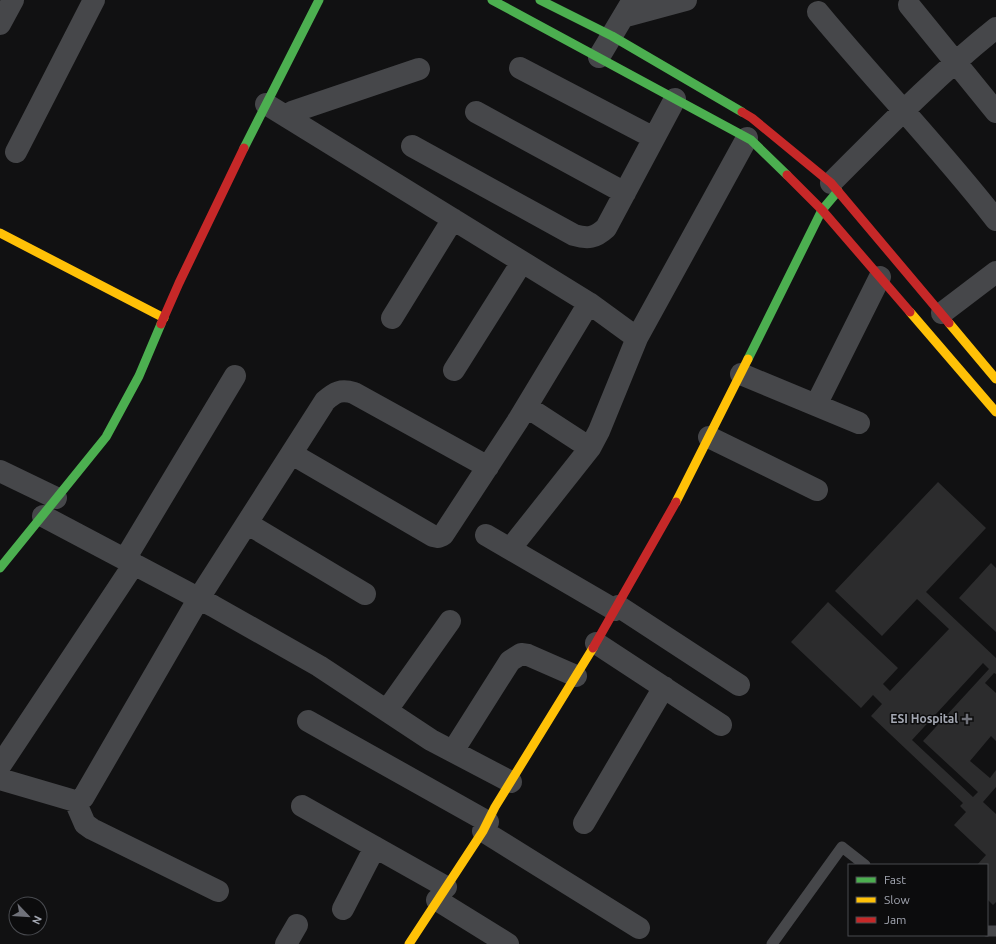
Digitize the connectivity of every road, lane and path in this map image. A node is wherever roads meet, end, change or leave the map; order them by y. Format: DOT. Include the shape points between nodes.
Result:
graph roads {
  1 [pos="13,0"];
  2 [pos="94,0"];
  3 [pos="319,0"];
  4 [pos="492,0"];
  5 [pos="540,0"];
  6 [pos="686,0"];
  7 [pos="909,5"];
  8 [pos="818,12"];
  9 [pos="623,18"];
  10 [pos="0,24"];
  11 [pos="996,28"];
  12 [pos="599,57"];
  13 [pos="956,61"];
  14 [pos="520,68"];
  15 [pos="418,69"];
  16 [pos="675,99"];
  17 [pos="266,104"];
  18 [pos="904,110"];
  19 [pos="476,112"];
  20 [pos="996,112"];
  21 [pos="288,117"];
  22 [pos="654,138"];
  23 [pos="747,138"];
  24 [pos="412,146"];
  25 [pos="16,152"];
  26 [pos="835,187"];
  27 [pos="625,193"];
  28 [pos="822,210"];
  29 [pos="453,219"];
  30 [pos="996,220"];
  31 [pos="0,233"];
  32 [pos="522,262"];
  33 [pos="996,272"];
  34 [pos="880,277"];
  35 [pos="589,303"];
  36 [pos="942,313"];
  37 [pos="164,318"];
  38 [pos="392,318"];
  39 [pos="637,338"];
  40 [pos="454,370"];
  41 [pos="993,371"];
  42 [pos="741,374"];
  43 [pos="235,376"];
  44 [pos="816,405"];
  45 [pos="527,407"];
  46 [pos="996,412"];
  47 [pos="858,423"];
  48 [pos="709,436"];
  49 [pos="590,448"];
  50 [pos="292,454"];
  51 [pos="488,467"];
  52 [pos="0,471"];
  53 [pos="817,490"];
  54 [pos="56,498"];
  55 [pos="43,516"];
  56 [pos="248,524"];
  57 [pos="486,535"];
  58 [pos="510,549"];
  59 [pos="129,562"];
  60 [pos="0,568"];
  61 [pos="365,594"];
  62 [pos="199,598"];
  63 [pos="616,608"];
  64 [pos="450,621"];
  65 [pos="596,643"];
  66 [pos="576,676"];
  67 [pos="739,685"];
  68 [pos="664,687"];
  69 [pos="387,710"];
  70 [pos="308,721"];
  71 [pos="721,725"];
  72 [pos="453,751"];
  73 [pos="0,766"];
  74 [pos="0,779"];
  75 [pos="511,782"];
  76 [pos="75,801"];
  77 [pos="302,806"];
  78 [pos="584,823"];
  79 [pos="486,827"];
  80 [pos="375,847"];
  81 [pos="863,864"];
  82 [pos="218,891"];
  83 [pos="441,893"];
  84 [pos="343,909"];
  85 [pos="297,925"];
  86 [pos="639,928"];
  87 [pos="286,944"];
  88 [pos="409,944"];
  89 [pos="508,944"];
  90 [pos="772,944"];
  1 -- 10 [label="street"];
  2 -- 25 [label="street"];
  3 -- 17 [label="street"];
  4 -- 12 [label="street"];
  5 -- 9 [label="street"];
  6 -- 9 [label="street"];
  7 -- 13 [label="street"];
  8 -- 18 [label="street"];
  9 -- 12 [label="street"];
  9 -- 26 [label="street" via="752,118"];
  11 -- 13 [label="street"];
  12 -- 16 [label="street"];
  13 -- 18 [label="street"];
  13 -- 20 [label="street"];
  14 -- 22 [label="street"];
  15 -- 21 [label="street" via="292,112"];
  16 -- 22 [label="street"];
  16 -- 23 [label="street"];
  17 -- 21 [label="street"];
  17 -- 37 [label="street"];
  18 -- 26 [label="street"];
  18 -- 30 [label="street" via="966,181"];
  19 -- 27 [label="street"];
  21 -- 29 [label="street"];
  22 -- 27 [label="street"];
  23 -- 28 [label="street"];
  23 -- 39 [label="street"];
  24 -- 27 [label="street" via="574,235 587,239 598,236 606,228"];
  26 -- 28 [label="street"];
  26 -- 36 [label="street"];
  28 -- 34 [label="street"];
  28 -- 42 [label="street"];
  29 -- 32 [label="street"];
  29 -- 38 [label="street"];
  31 -- 37 [label="street"];
  32 -- 35 [label="street"];
  32 -- 40 [label="street"];
  33 -- 36 [label="street"];
  34 -- 44 [label="street"];
  34 -- 46 [label="street"];
  35 -- 39 [label="street"];
  35 -- 45 [label="street"];
  36 -- 41 [label="street"];
  37 -- 54 [label="street" via="139,376 106,437"];
  39 -- 49 [label="street"];
  42 -- 44 [label="street"];
  42 -- 48 [label="street"];
  43 -- 59 [label="street"];
  44 -- 47 [label="street"];
  45 -- 49 [label="street"];
  45 -- 51 [label="street"];
  48 -- 53 [label="street"];
  48 -- 63 [label="street" via="670,515"];
  49 -- 58 [label="street"];
  50 -- 51 [label="street" via="325,401 335,392 345,391 354,393"];
  50 -- 51 [label="street" via="438,537 446,531"];
  50 -- 56 [label="street"];
  52 -- 54 [label="street"];
  54 -- 55 [label="street"];
  55 -- 59 [label="street"];
  55 -- 60 [label="street"];
  56 -- 61 [label="street"];
  56 -- 62 [label="street"];
  57 -- 58 [label="street"];
  58 -- 63 [label="street"];
  59 -- 62 [label="street"];
  59 -- 73 [label="street"];
  62 -- 69 [label="street" via="319,666"];
  62 -- 76 [label="street" via="82,798"];
  63 -- 65 [label="street"];
  63 -- 67 [label="street"];
  64 -- 69 [label="street"];
  65 -- 66 [label="street"];
  65 -- 68 [label="street"];
  66 -- 72 [label="street" via="528,654 515,656"];
  66 -- 75 [label="street"];
  68 -- 71 [label="street"];
  68 -- 78 [label="street"];
  69 -- 72 [label="street" via="431,740"];
  70 -- 79 [label="street"];
  72 -- 75 [label="street"];
  74 -- 76 [label="street"];
  75 -- 79 [label="street"];
  76 -- 82 [label="street" via="85,824 92,829"];
  77 -- 80 [label="street"];
  79 -- 83 [label="street"];
  79 -- 86 [label="street"];
  80 -- 83 [label="street"];
  80 -- 84 [label="street"];
  81 -- 90 [label="lane" via="842,847"];
  83 -- 88 [label="street"];
  83 -- 89 [label="street"];
  85 -- 87 [label="street"];
}
